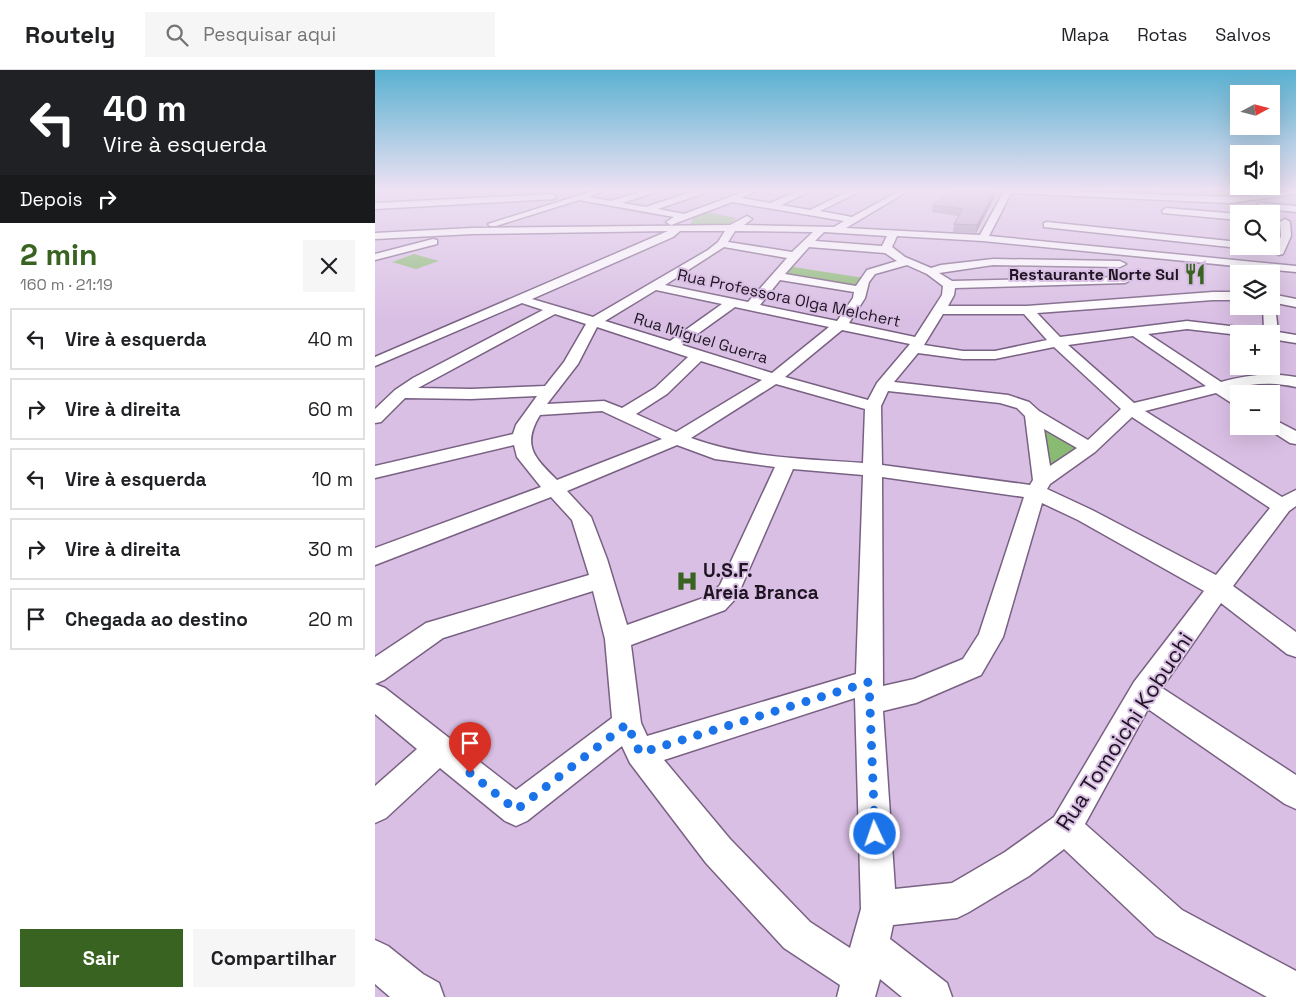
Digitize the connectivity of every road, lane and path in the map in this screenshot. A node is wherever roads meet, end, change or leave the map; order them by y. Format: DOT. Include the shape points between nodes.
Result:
graph roads {
  1 [pos="405,234"];
  2 [pos="438,234"];
  3 [pos="445,234"];
  4 [pos="670,234"];
  5 [pos="728,234"];
  6 [pos="817,234"];
  7 [pos="876,234"];
  8 [pos="985,234"];
  9 [pos="1043,234"];
  10 [pos="1130,234"];
  11 [pos="375,236"];
  12 [pos="893,236"];
  13 [pos="983,238"];
  14 [pos="1039,243"];
  15 [pos="722,244"];
  16 [pos="808,244"];
  17 [pos="1230,244"];
  18 [pos="1280,253"];
  19 [pos="794,256"];
  20 [pos="375,257"];
  21 [pos="1131,259"];
  22 [pos="907,262"];
  23 [pos="786,266"];
  24 [pos="800,268"];
  25 [pos="1290,271"];
  26 [pos="931,272"];
  27 [pos="777,276"];
  28 [pos="1125,280"];
  29 [pos="860,281"];
  30 [pos="949,285"];
  31 [pos="653,286"];
  32 [pos="1230,296"];
  33 [pos="1280,299"];
  34 [pos="521,300"];
  35 [pos="1145,301"];
  36 [pos="1296,302"];
  37 [pos="732,303"];
  38 [pos="751,306"];
  39 [pos="552,310"];
  40 [pos="939,310"];
  41 [pos="1027,310"];
  42 [pos="593,323"];
  43 [pos="839,326"];
  44 [pos="1230,330"];
  45 [pos="1134,331"];
  46 [pos="1280,336"];
  47 [pos="1296,339"];
  48 [pos="1057,342"];
  49 [pos="916,345"];
  50 [pos="671,347"];
  51 [pos="698,355"];
  52 [pos="375,362"];
  53 [pos="774,379"];
  54 [pos="1296,382"];
  55 [pos="883,386"];
  56 [pos="1217,387"];
  57 [pos="549,391"];
  58 [pos="401,393"];
  59 [pos="1230,395"];
  60 [pos="873,406"];
  61 [pos="1131,409"];
  62 [pos="534,410"];
  63 [pos="624,414"];
  64 [pos="1033,415"];
  65 [pos="375,418"];
  66 [pos="1280,428"];
  67 [pos="521,438"];
  68 [pos="677,439"];
  69 [pos="1296,439"];
  70 [pos="1089,448"];
  71 [pos="786,463"];
  72 [pos="872,470"];
  73 [pos="375,472"];
  74 [pos="1039,486"];
  75 [pos="553,489"];
  76 [pos="1289,502"];
  77 [pos="375,557"];
  78 [pos="601,580"];
  79 [pos="1219,588"];
  80 [pos="619,639"];
  81 [pos="1296,646"];
  82 [pos="375,672"];
  83 [pos="869,692"];
  84 [pos="1144,692"];
  85 [pos="375,698"];
  86 [pos="633,738"];
  87 [pos="439,749"];
  88 [pos="1296,794"];
  89 [pos="375,807"];
  90 [pos="1065,828"];
  91 [pos="879,909"];
  92 [pos="375,959"];
  93 [pos="862,974"];
  94 [pos="1296,992"];
  95 [pos="425,997"];
  96 [pos="933,997"];
  1 -- 11 [label="street"];
  2 -- 20 [label="street"];
  3 -- 20 [label="street"];
  4 -- 34 [label="street"];
  5 -- 15 [label="street"];
  6 -- 16 [label="street"];
  7 -- 12 [label="street"];
  8 -- 13 [label="street"];
  9 -- 14 [label="street"];
  10 -- 17 [label="street"];
  12 -- 13 [label="street"];
  12 -- 16 [label="street"];
  12 -- 22 [label="street"];
  13 -- 14 [label="street"];
  14 -- 21 [label="street"];
  15 -- 19 [label="street"];
  15 -- 31 [label="street"];
  16 -- 19 [label="street"];
  18 -- 25 [label="street"];
  19 -- 23 [label="street"];
  21 -- 25 [label="street"];
  21 -- 25 [label="street" via="1164,266"];
  21 -- 26 [label="street" via="993,262"];
  21 -- 28 [label="street"];
  22 -- 26 [label="street"];
  22 -- 29 [label="street" via="871,272"];
  23 -- 24 [label="street"];
  23 -- 27 [label="street"];
  26 -- 30 [label="street"];
  27 -- 29 [label="street"];
  27 -- 38 [label="street"];
  28 -- 30 [label="street"];
  28 -- 35 [label="street"];
  29 -- 43 [label="street" via="859,298"];
  30 -- 40 [label="street" via="948,295"];
  31 -- 37 [label="street, Rua Professora Olga Melchert"];
  31 -- 42 [label="street"];
  32 -- 35 [label="street"];
  33 -- 36 [label="street"];
  34 -- 39 [label="street, Rua Miguel Guerra"];
  34 -- 52 [label="street"];
  35 -- 41 [label="street"];
  37 -- 38 [label="street, Rua Professora Olga Melchert"];
  37 -- 50 [label="street"];
  38 -- 43 [label="street, Rua Professora Olga Melchert"];
  39 -- 42 [label="street, Rua Miguel Guerra"];
  39 -- 58 [label="street"];
  40 -- 41 [label="street"];
  40 -- 49 [label="street"];
  41 -- 48 [label="street"];
  42 -- 50 [label="street, Rua Miguel Guerra"];
  42 -- 57 [label="street" via="571,364"];
  43 -- 49 [label="street, Rua Professora Olga Melchert"];
  43 -- 53 [label="street"];
  44 -- 45 [label="street, Rua Professora Olga Melchert" via="1167,326"];
  45 -- 48 [label="street, Rua Professora Olga Melchert"];
  45 -- 56 [label="street"];
  46 -- 47 [label="street"];
  48 -- 49 [label="street, Rua Professora Olga Melchert" via="995,355 963,355"];
  48 -- 61 [label="street"];
  49 -- 55 [label="street"];
  50 -- 51 [label="street, Rua Miguel Guerra"];
  51 -- 53 [label="street, Rua Miguel Guerra"];
  51 -- 63 [label="street" via="661,391"];
  53 -- 60 [label="street, Rua Miguel Guerra"];
  53 -- 68 [label="street"];
  54 -- 56 [label="street" via="1253,379"];
  55 -- 60 [label="street"];
  55 -- 64 [label="street" via="1002,398 1023,405"];
  56 -- 59 [label="street"];
  56 -- 61 [label="street"];
  57 -- 58 [label="street"];
  57 -- 62 [label="street"];
  58 -- 65 [label="street"];
  60 -- 72 [label="street"];
  61 -- 70 [label="street"];
  61 -- 76 [label="street"];
  62 -- 63 [label="street" via="605,406"];
  62 -- 67 [label="street"];
  63 -- 68 [label="street"];
  64 -- 70 [label="street"];
  64 -- 74 [label="street"];
  66 -- 69 [label="street"];
  67 -- 73 [label="street"];
  67 -- 75 [label="street" via="526,457"];
  68 -- 71 [label="street" via="715,453"];
  68 -- 75 [label="street"];
  70 -- 74 [label="street"];
  71 -- 72 [label="street"];
  71 -- 80 [label="street" via="729,591 717,603"];
  72 -- 74 [label="street"];
  72 -- 83 [label="street"];
  74 -- 79 [label="street" via="1085,515"];
  74 -- 83 [label="street" via="990,637 972,667 916,691"];
  75 -- 77 [label="street"];
  75 -- 78 [label="street" via="581,517"];
  76 -- 79 [label="street, Rua Tomoichi Kobuchi"];
  78 -- 80 [label="street"];
  78 -- 82 [label="street" via="435,630"];
  79 -- 81 [label="street"];
  79 -- 84 [label="street, Rua Tomoichi Kobuchi"];
  80 -- 86 [label="street"];
  83 -- 86 [label="street"];
  83 -- 91 [label="street"];
  84 -- 88 [label="street"];
  84 -- 90 [label="street, Rua Tomoichi Kobuchi"];
  85 -- 87 [label="street"];
  86 -- 87 [label="street" via="516,810"];
  86 -- 93 [label="street" via="718,851 797,934"];
  87 -- 89 [label="street"];
  90 -- 91 [label="street, Rua Tomoichi Kobuchi" via="1017,864 957,900"];
  90 -- 94 [label="street" via="1169,923"];
  91 -- 93 [label="street"];
  92 -- 95 [label="street" via="409,988"];
  93 -- 96 [label="street"];
}
